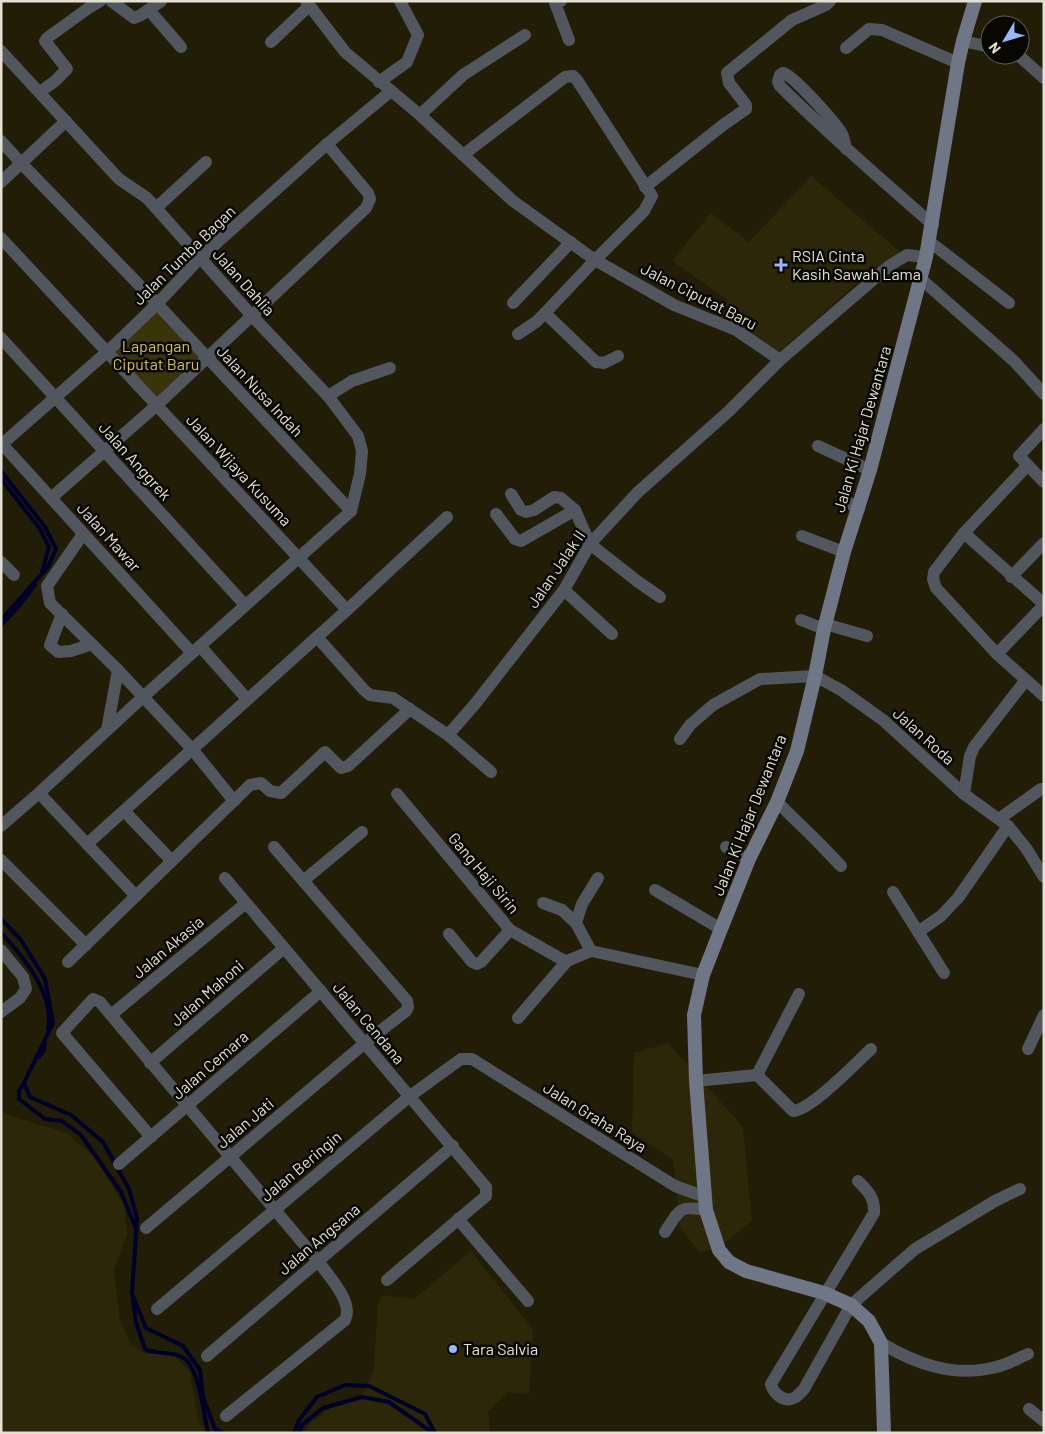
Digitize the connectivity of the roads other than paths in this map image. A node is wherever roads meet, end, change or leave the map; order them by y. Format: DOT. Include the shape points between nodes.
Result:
graph roads {
  1 [pos="111,1"];
  2 [pos="161,1"];
  3 [pos="400,1"];
  4 [pos="561,1"];
  5 [pos="830,1"];
  6 [pos="975,1"];
  7 [pos="308,3"];
  8 [pos="95,4"];
  9 [pos="149,10"];
  10 [pos="525,35"];
  11 [pos="569,40"];
  12 [pos="963,41"];
  13 [pos="270,42"];
  14 [pos="980,45"];
  15 [pos="181,47"];
  16 [pos="846,48"];
  17 [pos="1,51"];
  18 [pos="958,63"];
  19 [pos="1029,65"];
  20 [pos="1044,78"];
  21 [pos="379,82"];
  22 [pos="391,91"];
  23 [pos="40,92"];
  24 [pos="420,115"];
  25 [pos="66,121"];
  26 [pos="1,140"];
  27 [pos="327,144"];
  28 [pos="846,149"];
  29 [pos="463,155"];
  30 [pos="206,162"];
  31 [pos="21,163"];
  32 [pos="1,182"];
  33 [pos="645,187"];
  34 [pos="156,208"];
  35 [pos="933,225"];
  36 [pos="1,238"];
  37 [pos="571,242"];
  38 [pos="930,242"];
  39 [pos="926,257"];
  40 [pos="201,258"];
  41 [pos="595,260"];
  42 [pos="921,279"];
  43 [pos="513,303"];
  44 [pos="1010,303"];
  45 [pos="157,304"];
  46 [pos="545,313"];
  47 [pos="252,316"];
  48 [pos="518,334"];
  49 [pos="1,338"];
  50 [pos="107,352"];
  51 [pos="618,356"];
  52 [pos="207,358"];
  53 [pos="780,360"];
  54 [pos="390,368"];
  55 [pos="1042,390"];
  56 [pos="328,396"];
  57 [pos="56,398"];
  58 [pos="157,405"];
  59 [pos="1044,429"];
  60 [pos="1,445"];
  61 [pos="818,446"];
  62 [pos="105,452"];
  63 [pos="1027,466"];
  64 [pos="870,470"];
  65 [pos="1044,482"];
  66 [pos="510,494"];
  67 [pos="51,498"];
  68 [pos="844,500"];
  69 [pos="858,509"];
  70 [pos="575,510"];
  71 [pos="350,512"];
  72 [pos="496,514"];
  73 [pos="447,517"];
  74 [pos="964,533"];
  75 [pos="84,534"];
  76 [pos="802,536"];
  77 [pos="1044,543"];
  78 [pos="590,544"];
  79 [pos="844,552"];
  80 [pos="299,558"];
  81 [pos="1,562"];
  82 [pos="14,575"];
  83 [pos="1011,577"];
  84 [pos="564,590"];
  85 [pos="660,597"];
  86 [pos="246,605"];
  87 [pos="1044,605"];
  88 [pos="347,610"];
  89 [pos="62,614"];
  90 [pos="801,620"];
  91 [pos="824,627"];
  92 [pos="612,634"];
  93 [pos="868,636"];
  94 [pos="317,637"];
  95 [pos="92,644"];
  96 [pos="196,649"];
  97 [pos="997,654"];
  98 [pos="118,670"];
  99 [pos="815,676"];
  100 [pos="1025,681"];
  101 [pos="1044,696"];
  102 [pos="143,697"];
  103 [pos="247,699"];
  104 [pos="410,709"];
  105 [pos="107,730"];
  106 [pos="448,735"];
  107 [pos="680,739"];
  108 [pos="192,749"];
  109 [pos="491,772"];
  110 [pos="1041,789"];
  111 [pos="39,793"];
  112 [pos="397,794"];
  113 [pos="964,794"];
  114 [pos="234,801"];
  115 [pos="776,802"];
  116 [pos="124,811"];
  117 [pos="1004,822"];
  118 [pos="1,826"];
  119 [pos="362,832"];
  120 [pos="87,844"];
  121 [pos="274,847"];
  122 [pos="726,848"];
  123 [pos="749,859"];
  124 [pos="1,860"];
  125 [pos="172,861"];
  126 [pos="841,866"];
  127 [pos="1044,877"];
  128 [pos="225,878"];
  129 [pos="598,878"];
  130 [pos="303,880"];
  131 [pos="655,890"];
  132 [pos="893,892"];
  133 [pos="136,896"];
  134 [pos="246,903"];
  135 [pos="543,903"];
  136 [pos="576,923"];
  137 [pos="721,929"];
  138 [pos="510,930"];
  139 [pos="918,932"];
  140 [pos="449,934"];
  141 [pos="86,945"];
  142 [pos="284,948"];
  143 [pos="1,950"];
  144 [pos="591,951"];
  145 [pos="567,961"];
  146 [pos="68,962"];
  147 [pos="944,973"];
  148 [pos="703,975"];
  149 [pos="321,991"];
  150 [pos="799,994"];
  151 [pos="1,1012"];
  152 [pos="111,1015"];
  153 [pos="1044,1015"];
  154 [pos="518,1018"];
  155 [pos="365,1043"];
  156 [pos="871,1049"];
  157 [pos="1028,1049"];
  158 [pos="472,1058"];
  159 [pos="150,1062"];
  160 [pos="758,1075"];
  161 [pos="696,1081"];
  162 [pos="410,1096"];
  163 [pos="187,1106"];
  164 [pos="151,1137"];
  165 [pos="453,1146"];
  166 [pos="230,1157"];
  167 [pos="120,1164"];
  168 [pos="858,1181"];
  169 [pos="1020,1189"];
  170 [pos="705,1203"];
  171 [pos="275,1210"];
  172 [pos="458,1220"];
  173 [pos="146,1228"];
  174 [pos="665,1232"];
  175 [pos="318,1261"];
  176 [pos="387,1280"];
  177 [pos="824,1293"];
  178 [pos="528,1301"];
  179 [pos="851,1305"];
  180 [pos="157,1309"];
  181 [pos="881,1343"];
  182 [pos="1028,1354"];
  183 [pos="207,1356"];
  184 [pos="1029,1408"];
  185 [pos="226,1416"];
  186 [pos="1044,1421"];
  187 [pos="884,1433"];
  1 -- 9 [label="street" via="134,18"];
  2 -- 9 [label="street"];
  3 -- 21 [label="street" via="418,34 407,62"];
  4 -- 11 [label="street" via="555,3"];
  5 -- 33 [label="street" via="792,20 727,73 727,80 746,109"];
  6 -- 12 [label="main road, Jalan Ki Hajar Dewantara"];
  7 -- 13 [label="street"];
  7 -- 21 [label="street, Jalan Ciputat Baru" via="345,52"];
  8 -- 23 [label="street" via="45,41 67,70"];
  9 -- 15 [label="street"];
  10 -- 24 [label="street" via="464,74"];
  12 -- 14 [label="street"];
  12 -- 18 [label="main road, Jalan Ki Hajar Dewantara"];
  16 -- 18 [label="street" via="869,29 882,30"];
  17 -- 23 [label="street, Jalan Dahlia"];
  18 -- 35 [label="main road, Jalan Ki Hajar Dewantara"];
  19 -- 20 [label="street"];
  21 -- 22 [label="street, Jalan Ciputat Baru"];
  22 -- 24 [label="street, Jalan Ciputat Baru"];
  22 -- 27 [label="street, Jalan Tumba Bagan"];
  23 -- 25 [label="street, Jalan Dahlia"];
  24 -- 29 [label="street, Jalan Ciputat Baru"];
  25 -- 31 [label="street"];
  25 -- 34 [label="street, Jalan Dahlia" via="119,179"];
  26 -- 31 [label="street, Jalan Nusa Indah"];
  27 -- 40 [label="street, Jalan Tumba Bagan"];
  27 -- 47 [label="street" via="368,192 369,204"];
  28 -- 28 [label="street" via="780,86 778,82 782,73 796,81 842,133"];
  28 -- 35 [label="street"];
  29 -- 33 [label="street" via="571,75 576,77"];
  29 -- 37 [label="street, Jalan Ciputat Baru" via="513,201"];
  30 -- 34 [label="street"];
  31 -- 32 [label="street"];
  31 -- 45 [label="street, Jalan Nusa Indah"];
  33 -- 41 [label="street" via="652,196 644,211"];
  34 -- 40 [label="street, Jalan Dahlia"];
  35 -- 38 [label="main road, Jalan Ki Hajar Dewantara"];
  36 -- 50 [label="street, Jalan Wijaya Kusuma"];
  37 -- 41 [label="street, Jalan Ciputat Baru"];
  37 -- 43 [label="street"];
  38 -- 39 [label="main road, Jalan Ki Hajar Dewantara"];
  38 -- 44 [label="street"];
  39 -- 42 [label="main road, Jalan Ki Hajar Dewantara"];
  39 -- 53 [label="street" via="907,255 889,266"];
  40 -- 45 [label="street, Jalan Tumba Bagan"];
  40 -- 47 [label="street, Jalan Dahlia"];
  41 -- 46 [label="street"];
  41 -- 53 [label="street, Jalan Ciputat Baru" via="674,305 736,330"];
  42 -- 55 [label="street"];
  42 -- 64 [label="main road, Jalan Ki Hajar Dewantara"];
  45 -- 50 [label="street, Jalan Tumba Bagan"];
  45 -- 52 [label="street, Jalan Nusa Indah"];
  46 -- 48 [label="street"];
  46 -- 51 [label="street" via="596,362 604,363"];
  47 -- 52 [label="street"];
  47 -- 56 [label="street, Jalan Dahlia"];
  49 -- 57 [label="street, Jalan Anggrek"];
  50 -- 57 [label="street, Jalan Tumba Bagan"];
  50 -- 58 [label="street, Jalan Wijaya Kusuma"];
  52 -- 58 [label="street"];
  52 -- 71 [label="street, Jalan Nusa Indah"];
  53 -- 78 [label="street, Jalan Jalak II" via="637,492"];
  54 -- 56 [label="street" via="352,381"];
  56 -- 71 [label="street, Jalan Dahlia" via="358,436 362,451"];
  57 -- 60 [label="street, Jalan Tumba Bagan"];
  57 -- 62 [label="street, Jalan Anggrek"];
  58 -- 62 [label="street"];
  58 -- 80 [label="street, Jalan Wijaya Kusuma"];
  59 -- 63 [label="street" via="1019,454"];
  60 -- 67 [label="street, Jalan Mawar"];
  61 -- 64 [label="street"];
  62 -- 67 [label="street"];
  62 -- 86 [label="street, Jalan Anggrek"];
  63 -- 65 [label="street"];
  63 -- 74 [label="street"];
  64 -- 69 [label="main road, Jalan Ki Hajar Dewantara"];
  66 -- 70 [label="street" via="526,512 557,497"];
  67 -- 75 [label="street, Jalan Mawar"];
  68 -- 69 [label="street"];
  69 -- 79 [label="main road, Jalan Ki Hajar Dewantara"];
  70 -- 72 [label="street" via="521,541 515,539"];
  70 -- 78 [label="street"];
  71 -- 80 [label="street"];
  73 -- 88 [label="street"];
  74 -- 83 [label="street"];
  74 -- 97 [label="street" via="934,572 933,583"];
  75 -- 89 [label="street" via="47,586 50,603"];
  75 -- 96 [label="street, Jalan Mawar"];
  76 -- 79 [label="street"];
  77 -- 83 [label="street"];
  78 -- 84 [label="street, Jalan Jalak II"];
  78 -- 85 [label="street"];
  79 -- 91 [label="main road, Jalan Ki Hajar Dewantara"];
  80 -- 86 [label="street"];
  80 -- 88 [label="street, Jalan Wijaya Kusuma"];
  81 -- 82 [label="street"];
  83 -- 87 [label="street"];
  84 -- 92 [label="street"];
  84 -- 106 [label="street, Jalan Jalak II"];
  86 -- 96 [label="street"];
  87 -- 97 [label="street"];
  88 -- 94 [label="street"];
  89 -- 95 [label="street"];
  89 -- 95 [label="street" via="50,645 58,652"];
  90 -- 91 [label="street"];
  91 -- 93 [label="street"];
  91 -- 99 [label="main road, Jalan Ki Hajar Dewantara"];
  94 -- 103 [label="street"];
  94 -- 104 [label="street" via="370,695 393,698"];
  95 -- 98 [label="street"];
  96 -- 102 [label="street"];
  96 -- 103 [label="street, Jalan Mawar"];
  97 -- 100 [label="street"];
  98 -- 102 [label="street"];
  98 -- 105 [label="street"];
  99 -- 107 [label="street" via="760,679 713,705 690,725"];
  99 -- 113 [label="street, Jalan Roda" via="883,720"];
  99 -- 115 [label="main road, Jalan Ki Hajar Dewantara" via="796,751"];
  100 -- 101 [label="street"];
  100 -- 113 [label="street" via="974,747"];
  102 -- 105 [label="street"];
  102 -- 108 [label="street"];
  103 -- 108 [label="street"];
  104 -- 106 [label="street"];
  104 -- 114 [label="street" via="348,766 341,768 325,752 281,793 270,792 261,783 255,783"];
  105 -- 111 [label="street"];
  106 -- 109 [label="street"];
  108 -- 114 [label="street"];
  108 -- 116 [label="street"];
  110 -- 117 [label="street"];
  111 -- 118 [label="street"];
  111 -- 120 [label="street"];
  112 -- 138 [label="street, Gang Haji Sirin"];
  113 -- 117 [label="street, Jalan Roda"];
  114 -- 125 [label="street"];
  115 -- 123 [label="main road, Jalan Ki Hajar Dewantara"];
  115 -- 126 [label="street"];
  116 -- 120 [label="street"];
  116 -- 125 [label="street"];
  117 -- 127 [label="street, Jalan Roda"];
  117 -- 139 [label="street" via="958,898 942,916"];
  119 -- 130 [label="street"];
  120 -- 133 [label="street"];
  121 -- 130 [label="street"];
  122 -- 123 [label="street"];
  123 -- 137 [label="main road, Jalan Ki Hajar Dewantara"];
  124 -- 141 [label="street"];
  125 -- 133 [label="street"];
  128 -- 134 [label="street, Jalan Cendana"];
  129 -- 136 [label="street" via="582,904"];
  130 -- 155 [label="street, Jalan Jati" via="408,1001 406,1011"];
  131 -- 137 [label="street"];
  132 -- 139 [label="street"];
  133 -- 141 [label="street"];
  134 -- 142 [label="street, Jalan Cendana"];
  134 -- 152 [label="street, Jalan Akasia"];
  135 -- 136 [label="street" via="562,910"];
  136 -- 144 [label="street"];
  137 -- 148 [label="main road, Jalan Ki Hajar Dewantara"];
  138 -- 140 [label="street" via="477,964"];
  138 -- 145 [label="street, Gang Haji Sirin"];
  139 -- 147 [label="street"];
  141 -- 146 [label="street"];
  142 -- 149 [label="street, Jalan Cendana"];
  142 -- 159 [label="street, Jalan Mahoni"];
  143 -- 151 [label="street" via="22,977 26,989 20,998"];
  144 -- 145 [label="street"];
  144 -- 148 [label="street"];
  145 -- 154 [label="street"];
  148 -- 161 [label="main road, Jalan Ki Hajar Dewantara" via="694,1015"];
  149 -- 155 [label="street, Jalan Cendana"];
  149 -- 163 [label="street, Jalan Cemara"];
  150 -- 160 [label="street"];
  152 -- 159 [label="street"];
  152 -- 164 [label="street" via="93,999 62,1034"];
  153 -- 157 [label="street"];
  155 -- 162 [label="street, Jalan Cendana"];
  155 -- 166 [label="street, Jalan Jati"];
  156 -- 160 [label="street" via="810,1104 796,1111"];
  158 -- 162 [label="street, Jalan Beringin" via="461,1059"];
  158 -- 170 [label="street, Jalan Graha Raya"];
  159 -- 163 [label="street"];
  160 -- 161 [label="street"];
  161 -- 170 [label="main road, Jalan Ki Hajar Dewantara"];
  162 -- 165 [label="street, Jalan Cendana"];
  162 -- 171 [label="street, Jalan Beringin"];
  163 -- 164 [label="street, Jalan Cemara"];
  163 -- 166 [label="street"];
  164 -- 167 [label="street, Jalan Cemara"];
  165 -- 172 [label="street, Jalan Cendana" via="487,1190 486,1196"];
  165 -- 175 [label="street, Jalan Angsana"];
  166 -- 171 [label="street"];
  166 -- 173 [label="street, Jalan Jati"];
  168 -- 177 [label="street" via="871,1194 874,1213"];
  169 -- 179 [label="street" via="915,1249"];
  170 -- 174 [label="street" via="680,1210"];
  170 -- 177 [label="main road, Jalan Ki Hajar Dewantara" via="718,1250 729,1262 746,1271"];
  171 -- 175 [label="street"];
  171 -- 180 [label="street, Jalan Beringin"];
  172 -- 176 [label="street"];
  172 -- 178 [label="street"];
  175 -- 183 [label="street, Jalan Angsana"];
  175 -- 185 [label="street" via="346,1301 345,1320"];
  177 -- 179 [label="main road, Jalan Ki Hajar Dewantara"];
  177 -- 179 [label="street" via="771,1384 779,1396 787,1399 799,1395"];
  179 -- 181 [label="main road, Jalan Ki Hajar Dewantara" via="869,1321"];
  181 -- 182 [label="street" via="913,1361 943,1370 974,1371 997,1367"];
  181 -- 187 [label="main road, Jalan Ki Hajar Dewantara"];
  184 -- 186 [label="street"];
}
